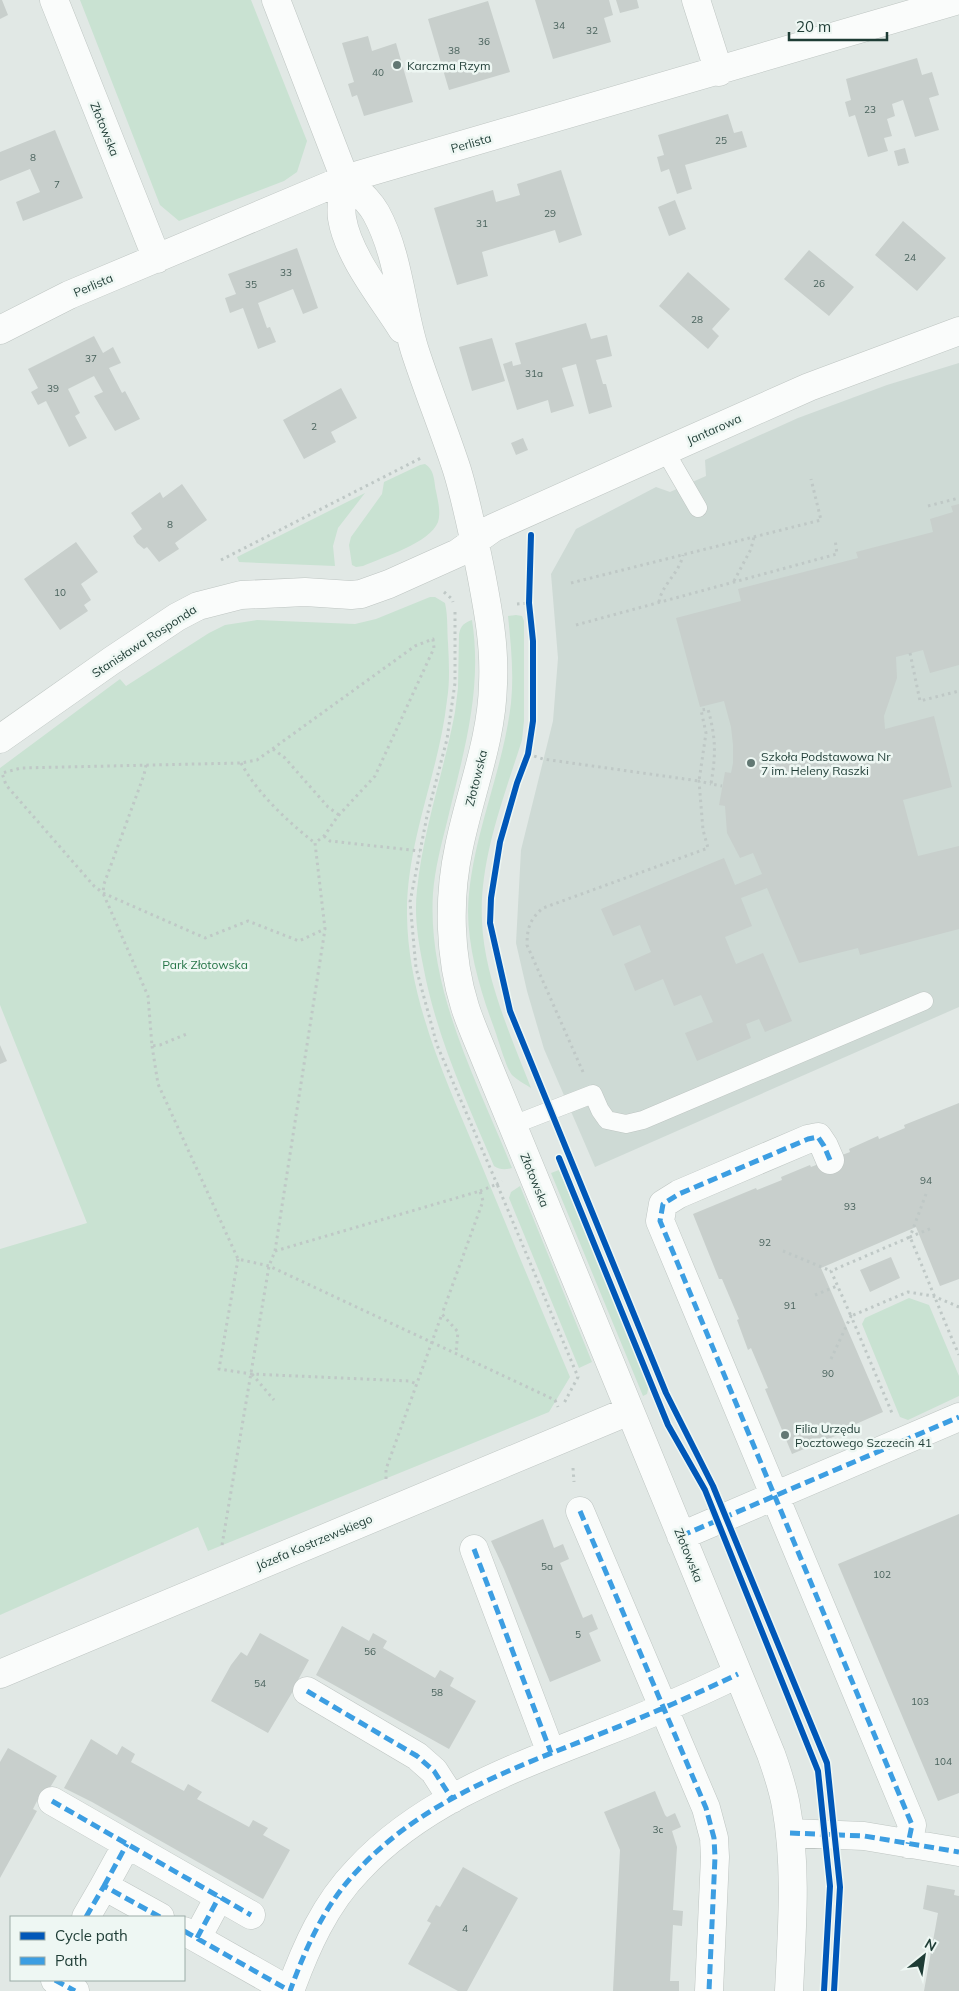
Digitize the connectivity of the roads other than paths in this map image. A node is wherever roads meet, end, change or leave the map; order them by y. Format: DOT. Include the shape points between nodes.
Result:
graph roads {
  1 [pos="54,0"];
  2 [pos="276,0"];
  3 [pos="696,0"];
  4 [pos="959,0"];
  5 [pos="719,72"];
  6 [pos="345,180"];
  7 [pos="157,259"];
  8 [pos="0,330"];
  9 [pos="959,331"];
  10 [pos="415,350"];
  11 [pos="665,451"];
  12 [pos="698,508"];
  13 [pos="474,542"];
  14 [pos="0,739"];
  15 [pos="924,1001"];
  16 [pos="513,1124"];
  17 [pos="830,1160"];
  18 [pos="629,1411"];
  19 [pos="959,1417"];
  20 [pos="775,1496"];
  21 [pos="580,1511"];
  22 [pos="681,1536"];
  23 [pos="474,1549"];
  24 [pos="0,1674"];
  25 [pos="738,1674"];
  26 [pos="307,1691"];
  27 [pos="665,1708"];
  28 [pos="551,1753"];
  29 [pos="452,1799"];
  30 [pos="52,1801"];
  31 [pos="790,1834"];
  32 [pos="127,1844"];
  33 [pos="908,1844"];
  34 [pos="959,1852"];
  35 [pos="104,1886"];
  36 [pos="219,1897"];
  37 [pos="251,1915"];
  38 [pos="87,1916"];
  39 [pos="158,1916"];
  40 [pos="190,1935"];
  41 [pos="57,1981"];
  42 [pos="75,1991"];
  43 [pos="290,1991"];
  44 [pos="709,1991"];
  45 [pos="789,1991"];
  1 -- 7 [label="street, Złotowska"];
  2 -- 6 [label="street, Złotowska"];
  3 -- 5 [label="street"];
  4 -- 5 [label="street, Perlista"];
  5 -- 6 [label="street, Perlista"];
  6 -- 7 [label="street, Perlista"];
  6 -- 10 [label="street, Złotowska" via="376,212 382,226"];
  6 -- 10 [label="street, Złotowska" via="342,217 350,243"];
  7 -- 8 [label="street, Perlista" via="69,295"];
  9 -- 11 [label="street, Jantarowa" via="809,387"];
  10 -- 13 [label="street, Złotowska" via="457,471"];
  11 -- 12 [label="lane"];
  11 -- 13 [label="street, Jantarowa" via="494,528"];
  13 -- 14 [label="street, Stanisława Rosponda" via="458,553 361,594 241,595 198,606 118,656"];
  13 -- 16 [label="street, Złotowska" via="490,620 494,685 490,719 453,884 454,948 465,1007"];
  15 -- 16 [label="lane" via="643,1120 626,1124 607,1120 593,1094"];
  16 -- 18 [label="street, Złotowska"];
  17 -- 20 [label="street" via="818,1137 808,1139 679,1194 663,1204 660,1221"];
  18 -- 22 [label="street, Złotowska"];
  18 -- 24 [label="street, Józefa Kostrzewskiego"];
  19 -- 20 [label="street"];
  20 -- 22 [label="street"];
  20 -- 33 [label="street" via="912,1824"];
  21 -- 27 [label="street"];
  22 -- 25 [label="street, Złotowska"];
  23 -- 28 [label="street"];
  25 -- 27 [label="street"];
  25 -- 31 [label="street, Złotowska" via="774,1762 786,1804"];
  26 -- 29 [label="street" via="417,1756 434,1771"];
  27 -- 28 [label="street"];
  27 -- 44 [label="street" via="701,1792 714,1838 716,1857"];
  28 -- 29 [label="street"];
  29 -- 43 [label="street" via="397,1835 357,1871 316,1928"];
  30 -- 32 [label="street"];
  31 -- 33 [label="street" via="864,1836"];
  31 -- 45 [label="street, Złotowska" via="793,1890"];
  32 -- 35 [label="street"];
  32 -- 36 [label="street"];
  33 -- 34 [label="street"];
  35 -- 38 [label="street"];
  35 -- 39 [label="street"];
  36 -- 37 [label="street"];
  36 -- 40 [label="street"];
  40 -- 43 [label="street"];
  41 -- 42 [label="street"];
}
